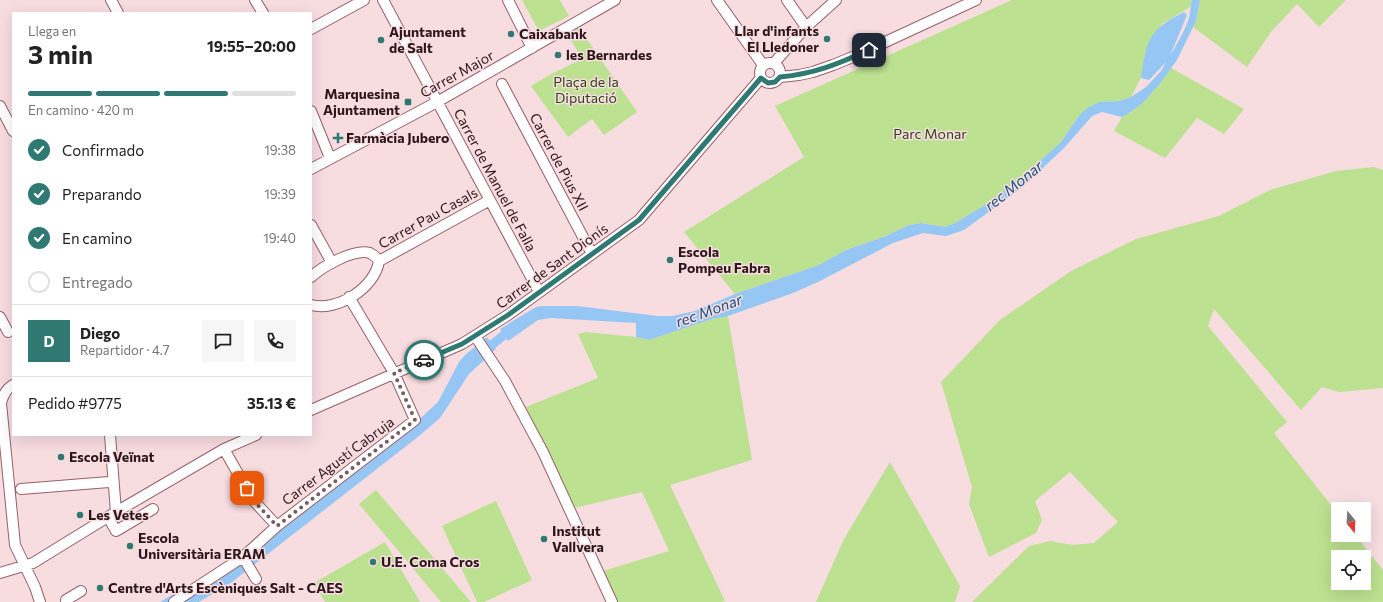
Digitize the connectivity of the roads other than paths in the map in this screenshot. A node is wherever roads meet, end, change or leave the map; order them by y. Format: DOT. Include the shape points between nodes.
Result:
graph roads {
  1 [pos="111,0"];
  2 [pos="255,0"];
  3 [pos="364,0"];
  4 [pos="383,0"];
  5 [pos="508,0"];
  6 [pos="615,0"];
  7 [pos="717,0"];
  8 [pos="787,0"];
  9 [pos="836,0"];
  10 [pos="976,0"];
  11 [pos="117,12"];
  12 [pos="262,12"];
  13 [pos="806,27"];
  14 [pos="312,28"];
  15 [pos="532,48"];
  16 [pos="774,63"];
  17 [pos="763,65"];
  18 [pos="780,77"];
  19 [pos="761,78"];
  20 [pos="502,84"];
  21 [pos="438,102"];
  22 [pos="0,106"];
  23 [pos="312,113"];
  24 [pos="12,129"];
  25 [pos="330,158"];
  26 [pos="312,167"];
  27 [pos="490,200"];
  28 [pos="312,227"];
  29 [pos="592,254"];
  30 [pos="379,261"];
  31 [pos="332,263"];
  32 [pos="312,276"];
  33 [pos="539,292"];
  34 [pos="349,298"];
  35 [pos="312,304"];
  36 [pos="0,317"];
  37 [pos="7,332"];
  38 [pos="477,338"];
  39 [pos="394,373"];
  40 [pos="12,386"];
  41 [pos="312,410"];
  42 [pos="110,436"];
  43 [pos="254,436"];
  44 [pos="224,449"];
  45 [pos="108,482"];
  46 [pos="21,489"];
  47 [pos="153,509"];
  48 [pos="112,515"];
  49 [pos="277,526"];
  50 [pos="243,557"];
  51 [pos="24,565"];
  52 [pos="0,573"];
  53 [pos="254,574"];
  54 [pos="80,591"];
  55 [pos="40,602"];
  56 [pos="67,602"];
  57 [pos="174,602"];
  58 [pos="612,602"];
  1 -- 11 [label="street"];
  2 -- 12 [label="street"];
  3 -- 14 [label="street"];
  4 -- 21 [label="street, Carrer de Manuel de Falla"];
  5 -- 15 [label="street"];
  6 -- 15 [label="street, Carrer Major"];
  7 -- 17 [label="street"];
  8 -- 13 [label="street"];
  9 -- 13 [label="street"];
  10 -- 18 [label="street" via="833,65 813,72"];
  13 -- 16 [label="street"];
  15 -- 21 [label="street, Carrer Major"];
  16 -- 17 [label="street" via="768,62"];
  16 -- 18 [label="street" via="780,69"];
  17 -- 19 [label="street" via="759,74"];
  18 -- 19 [label="street" via="775,82 768,83"];
  19 -- 29 [label="street, Carrer de Sant Dionís" via="639,220"];
  20 -- 29 [label="street, Carrer de Pius XII"];
  21 -- 25 [label="street, Carrer Major"];
  21 -- 27 [label="street, Carrer de Manuel de Falla"];
  22 -- 24 [label="street"];
  23 -- 25 [label="street"];
  25 -- 26 [label="street, Carrer Major"];
  27 -- 30 [label="street, Carrer Pau Casals"];
  27 -- 33 [label="street, Carrer de Manuel de Falla"];
  28 -- 31 [label="street"];
  29 -- 33 [label="street, Carrer de Sant Dionís"];
  30 -- 31 [label="street" via="370,253 362,252"];
  30 -- 34 [label="street" via="378,269 370,282"];
  31 -- 32 [label="street"];
  33 -- 38 [label="street, Carrer de Sant Dionís"];
  34 -- 35 [label="street" via="323,306"];
  34 -- 39 [label="street"];
  36 -- 37 [label="street"];
  38 -- 39 [label="street, Carrer de Sant Dionís"];
  38 -- 58 [label="street" via="505,381 543,452"];
  39 -- 41 [label="street, Carrer de Sant Dionís"];
  39 -- 49 [label="street, Carrer Agustí Cabruja" via="415,420"];
  40 -- 51 [label="street" via="4,394 1,403 15,545"];
  42 -- 48 [label="street"];
  43 -- 44 [label="street"];
  44 -- 48 [label="street"];
  44 -- 49 [label="street, Carrer Agustí Cabruja" via="253,500"];
  45 -- 46 [label="street"];
  47 -- 48 [label="street" via="116,530"];
  48 -- 51 [label="street" via="33,563"];
  49 -- 50 [label="street"];
  50 -- 53 [label="street"];
  50 -- 57 [label="street"];
  51 -- 52 [label="street"];
  51 -- 55 [label="street"];
  54 -- 56 [label="street" via="66,600"];
}
